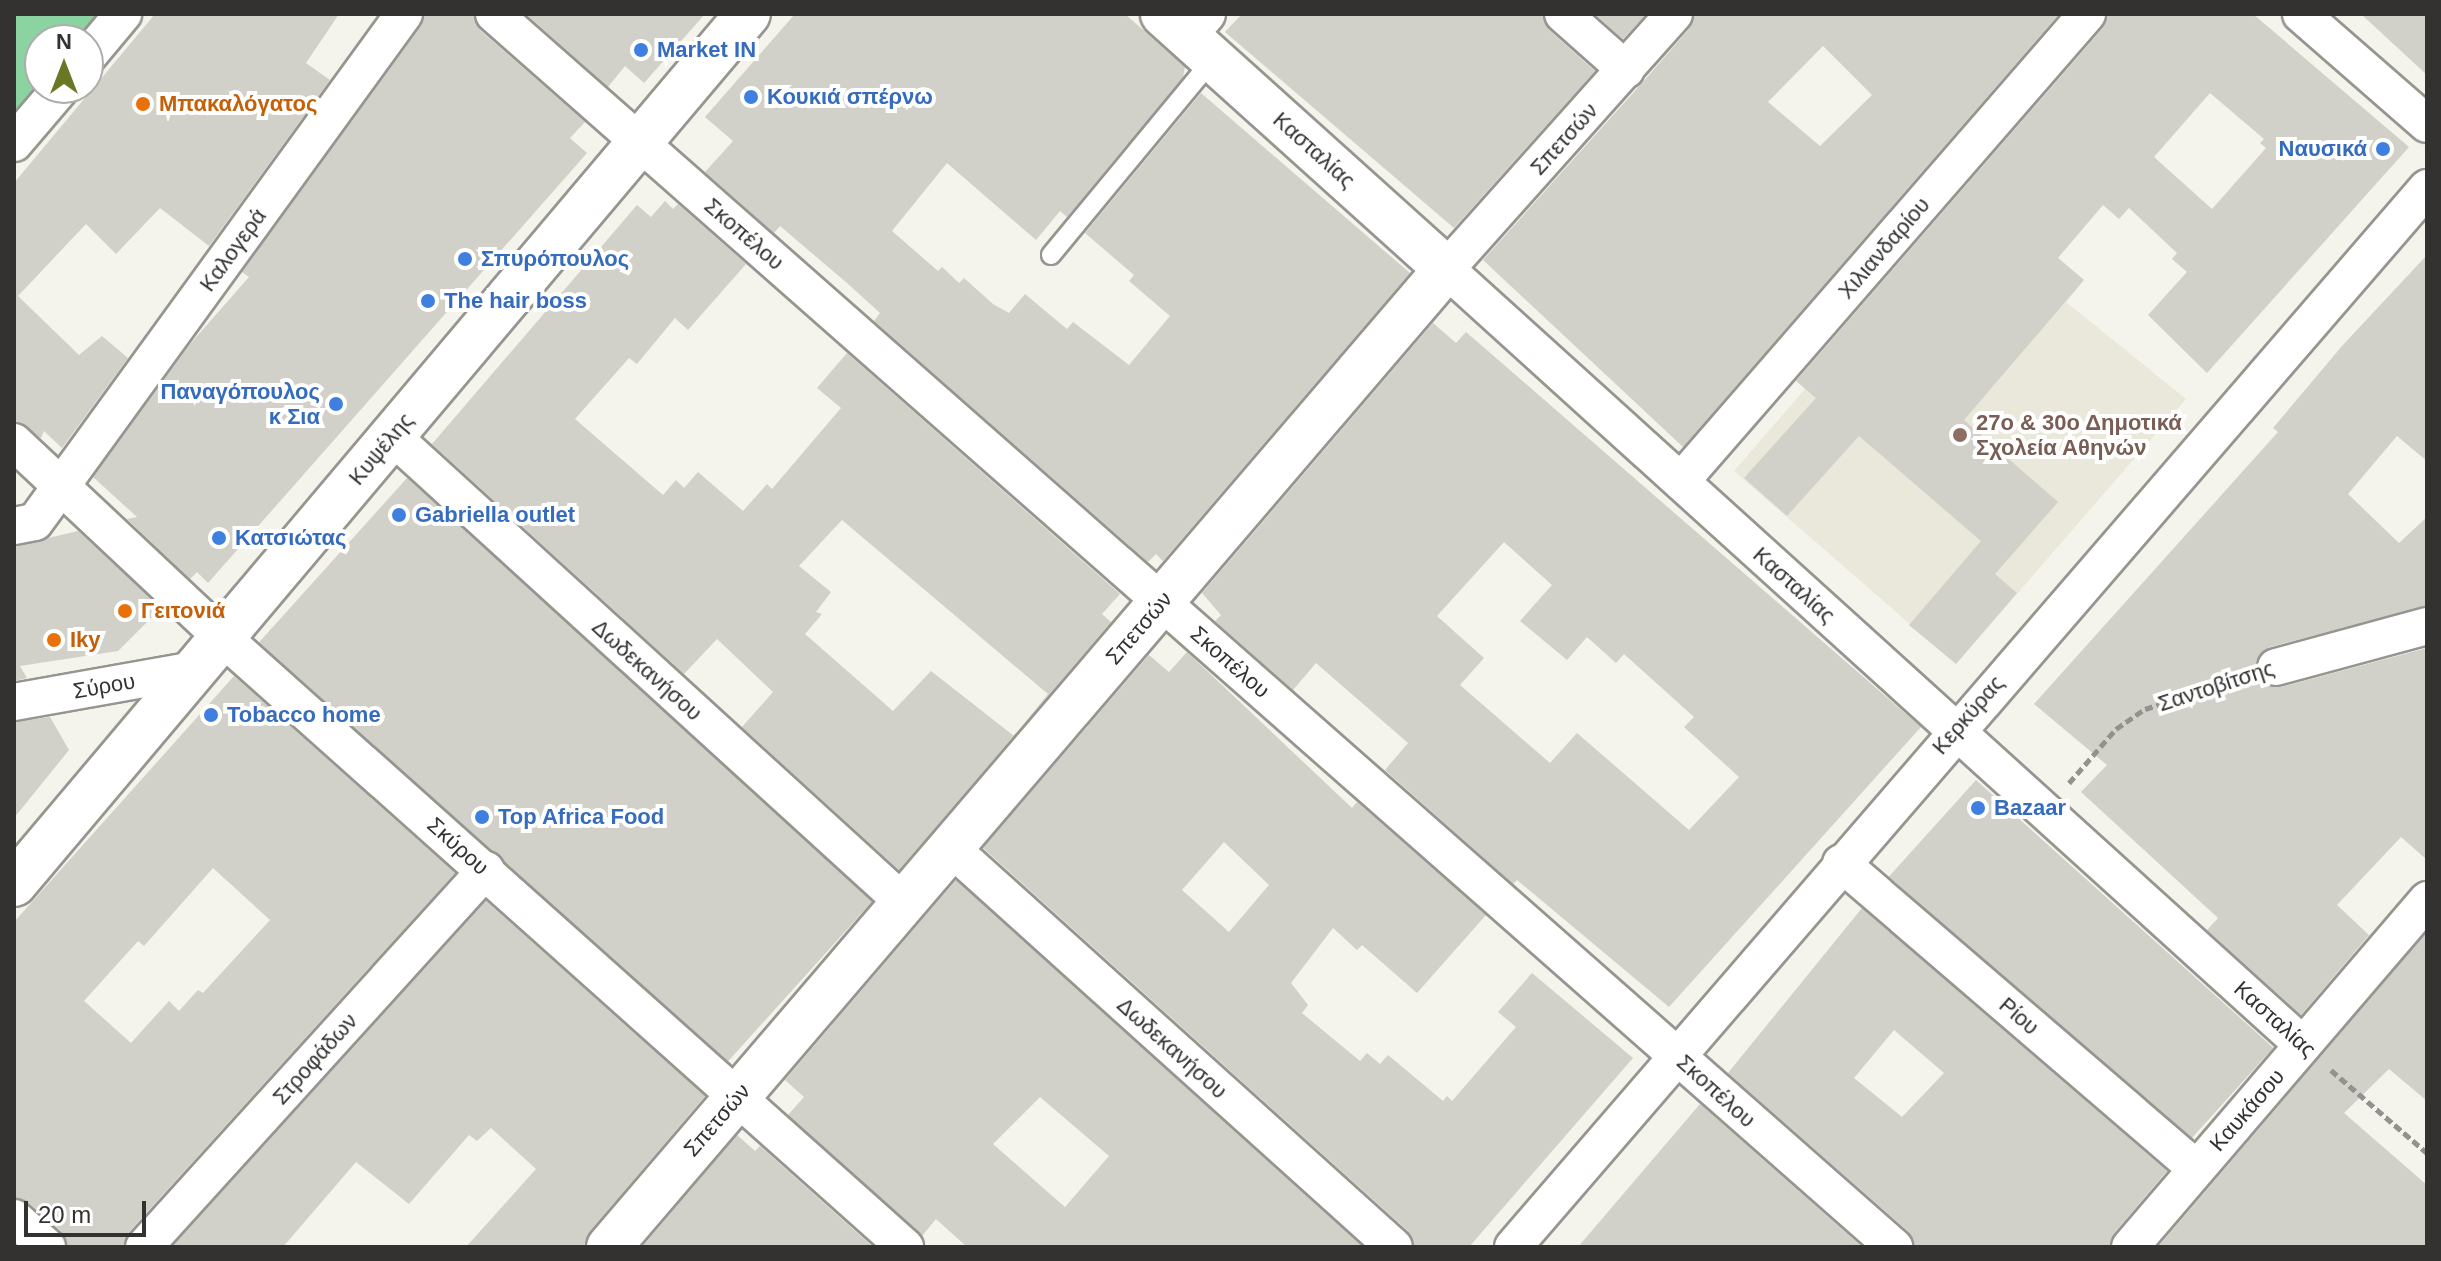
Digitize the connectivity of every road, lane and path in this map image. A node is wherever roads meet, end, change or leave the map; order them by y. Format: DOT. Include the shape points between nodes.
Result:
graph roads {
  1 [pos="123,14"];
  2 [pos="404,14"];
  3 [pos="494,14"];
  4 [pos="748,14"];
  5 [pos="1563,14"];
  6 [pos="1674,14"];
  7 [pos="2087,14"];
  8 [pos="2301,14"];
  9 [pos="1193,31"];
  10 [pos="104,37"];
  11 [pos="1626,70"];
  12 [pos="47,104"];
  13 [pos="2427,124"];
  14 [pos="640,142"];
  15 [pos="14,143"];
  16 [pos="2427,188"];
  17 [pos="1051,255"];
  18 [pos="1446,269"];
  19 [pos="392,436"];
  20 [pos="14,442"];
  21 [pos="1681,481"];
  22 [pos="62,486"];
  23 [pos="14,526"];
  24 [pos="1161,602"];
  25 [pos="2427,626"];
  26 [pos="222,637"];
  27 [pos="2276,667"];
  28 [pos="194,670"];
  29 [pos="14,702"];
  30 [pos="1955,730"];
  31 [pos="2044,811"];
  32 [pos="951,848"];
  33 [pos="1841,863"];
  34 [pos="486,870"];
  35 [pos="14,884"];
  36 [pos="2427,900"];
  37 [pos="904,903"];
  38 [pos="2303,1045"];
  39 [pos="1678,1056"];
  40 [pos="738,1096"];
  41 [pos="2427,1153"];
  42 [pos="2197,1169"];
  43 [pos="14,1218"];
  44 [pos="47,1247"];
  45 [pos="144,1247"];
  46 [pos="609,1247"];
  47 [pos="905,1247"];
  48 [pos="1394,1247"];
  49 [pos="1513,1247"];
  50 [pos="1894,1247"];
  51 [pos="2130,1247"];
  1 -- 10 [label="street"];
  2 -- 22 [label="street, Καλογερά"];
  3 -- 14 [label="street, Σκοπέλου"];
  4 -- 14 [label="street, Κυψέλης"];
  5 -- 11 [label="street"];
  6 -- 11 [label="street, Σπετσών"];
  7 -- 21 [label="street, Χιλιανδαρίου"];
  8 -- 13 [label="street"];
  9 -- 17 [label="lane"];
  9 -- 18 [label="street, Κασταλίας"];
  11 -- 18 [label="street, Σπετσών"];
  12 -- 15 [label="street"];
  14 -- 19 [label="street, Κυψέλης"];
  14 -- 24 [label="street, Σκοπέλου"];
  16 -- 30 [label="street, Κερκύρας"];
  18 -- 21 [label="street, Κασταλίας"];
  18 -- 24 [label="street, Σπετσών"];
  19 -- 26 [label="street, Κυψέλης"];
  19 -- 37 [label="street, Δωδεκανήσου"];
  20 -- 22 [label="street, Σκύρου"];
  21 -- 30 [label="street, Κασταλίας"];
  22 -- 23 [label="street, Καλογερά" via="35,522"];
  22 -- 26 [label="street, Σκύρου"];
  24 -- 32 [label="street, Σπετσών"];
  24 -- 39 [label="street, Σκοπέλου"];
  25 -- 27 [label="street, Σαντοβίτσης"];
  26 -- 28 [label="street, Κυψέλης"];
  26 -- 34 [label="street, Σκύρου"];
  27 -- 31 [label="path, Σαντοβίτσης" via="2145,709 2116,729"];
  28 -- 29 [label="street, Σύρου"];
  28 -- 35 [label="street, Κυψέλης"];
  30 -- 31 [label="street, Κασταλίας"];
  30 -- 33 [label="street, Κερκύρας"];
  31 -- 38 [label="street, Κασταλίας"];
  32 -- 37 [label="street, Σπετσών"];
  32 -- 48 [label="street, Δωδεκανήσου"];
  33 -- 39 [label="street, Κερκύρας"];
  33 -- 42 [label="street, Ρίου"];
  34 -- 40 [label="street, Σκύρου"];
  34 -- 45 [label="street, Στροφάδων"];
  36 -- 38 [label="street, Καυκάσου"];
  37 -- 40 [label="street, Σπετσών"];
  38 -- 41 [label="path, Κασταλίας"];
  38 -- 42 [label="street, Καυκάσου"];
  39 -- 49 [label="street, Κερκύρας"];
  39 -- 50 [label="street, Σκοπέλου"];
  40 -- 46 [label="street, Σπετσών"];
  40 -- 47 [label="street, Σκύρου"];
  42 -- 51 [label="street, Καυκάσου"];
  43 -- 44 [label="street"];
}
